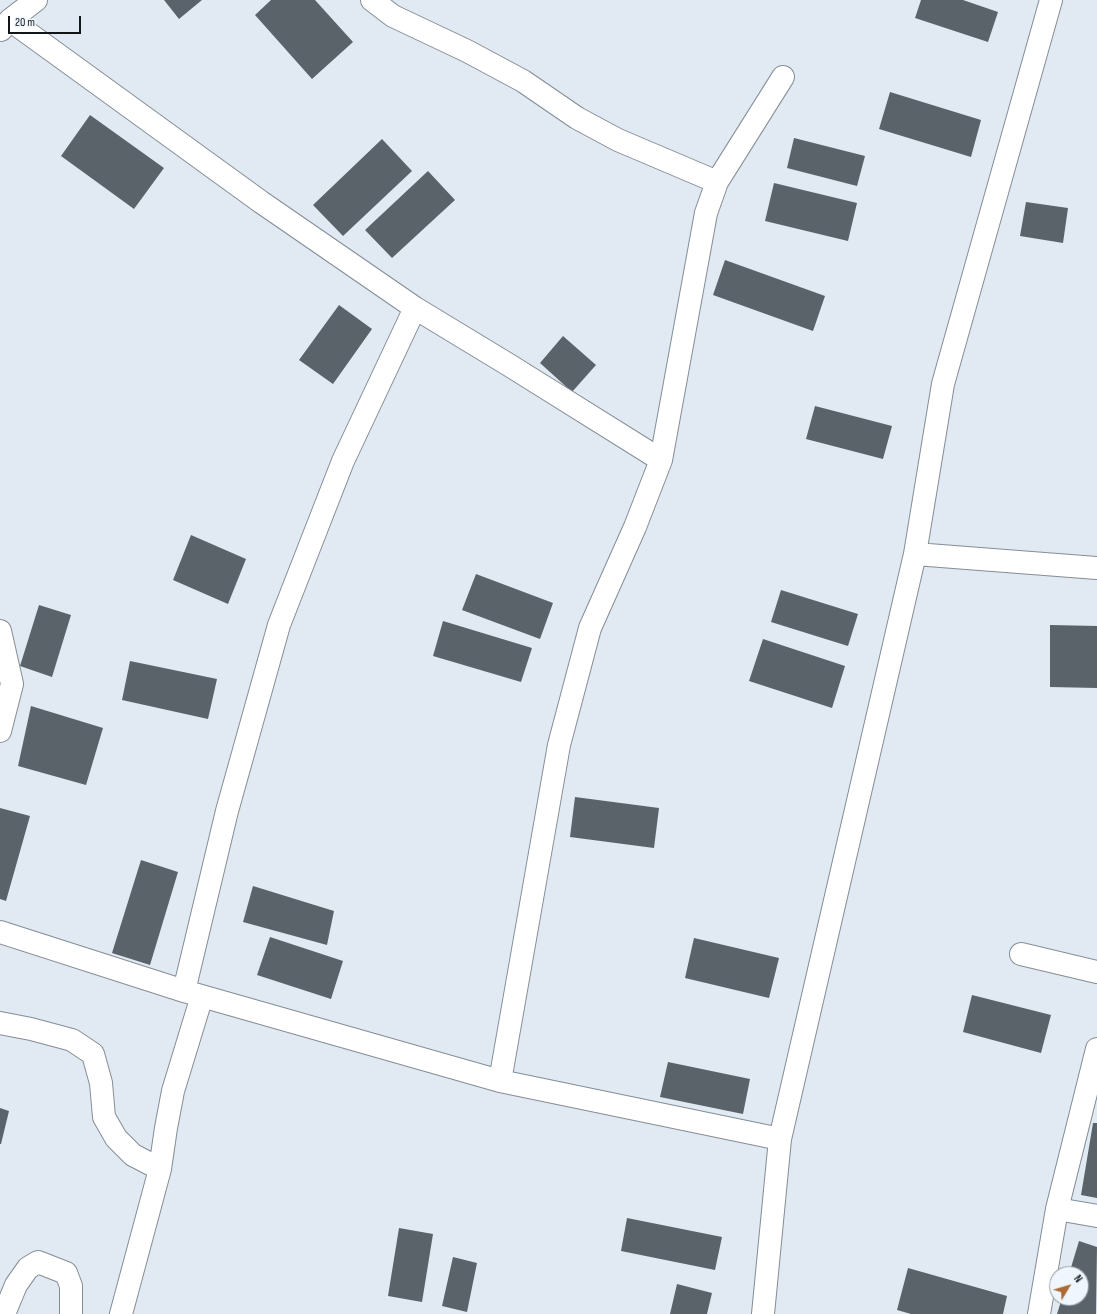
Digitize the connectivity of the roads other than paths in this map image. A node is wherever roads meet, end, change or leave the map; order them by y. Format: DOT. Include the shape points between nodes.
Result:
graph roads {
  1 [pos="36,0"];
  2 [pos="372,0"];
  3 [pos="1051,0"];
  4 [pos="5,26"];
  5 [pos="783,77"];
  6 [pos="717,182"];
  7 [pos="415,308"];
  8 [pos="661,460"];
  9 [pos="915,554"];
  10 [pos="1097,568"];
  11 [pos="0,631"];
  12 [pos="0,731"];
  13 [pos="0,932"];
  14 [pos="1021,954"];
  15 [pos="1097,972"];
  16 [pos="193,993"];
  17 [pos="0,1023"];
  18 [pos="1097,1048"];
  19 [pos="500,1081"];
  20 [pos="780,1139"];
  21 [pos="160,1169"];
  22 [pos="1057,1208"];
  23 [pos="1097,1216"];
  24 [pos="4,1314"];
  25 [pos="71,1314"];
  26 [pos="121,1314"];
  27 [pos="763,1314"];
  28 [pos="1039,1314"];
  1 -- 4 [label="street"];
  2 -- 6 [label="street" via="392,16 523,81 577,118 618,140"];
  3 -- 9 [label="street" via="943,384"];
  4 -- 7 [label="street"];
  5 -- 6 [label="street"];
  6 -- 8 [label="street" via="706,212"];
  7 -- 8 [label="street"];
  7 -- 16 [label="street" via="343,460 279,625 227,811"];
  8 -- 19 [label="street" via="590,628 559,745"];
  9 -- 10 [label="street"];
  9 -- 20 [label="street"];
  11 -- 12 [label="street" via="12,684"];
  13 -- 16 [label="street"];
  14 -- 15 [label="street"];
  16 -- 19 [label="street"];
  16 -- 21 [label="street"];
  17 -- 21 [label="street" via="72,1040 93,1054 101,1083 104,1117 113,1133 133,1155"];
  18 -- 22 [label="street"];
  19 -- 20 [label="street"];
  20 -- 27 [label="street"];
  21 -- 26 [label="street"];
  22 -- 23 [label="street"];
  22 -- 28 [label="street"];
  24 -- 25 [label="street" via="16,1285 28,1268 38,1262 66,1273 71,1286"];
}
